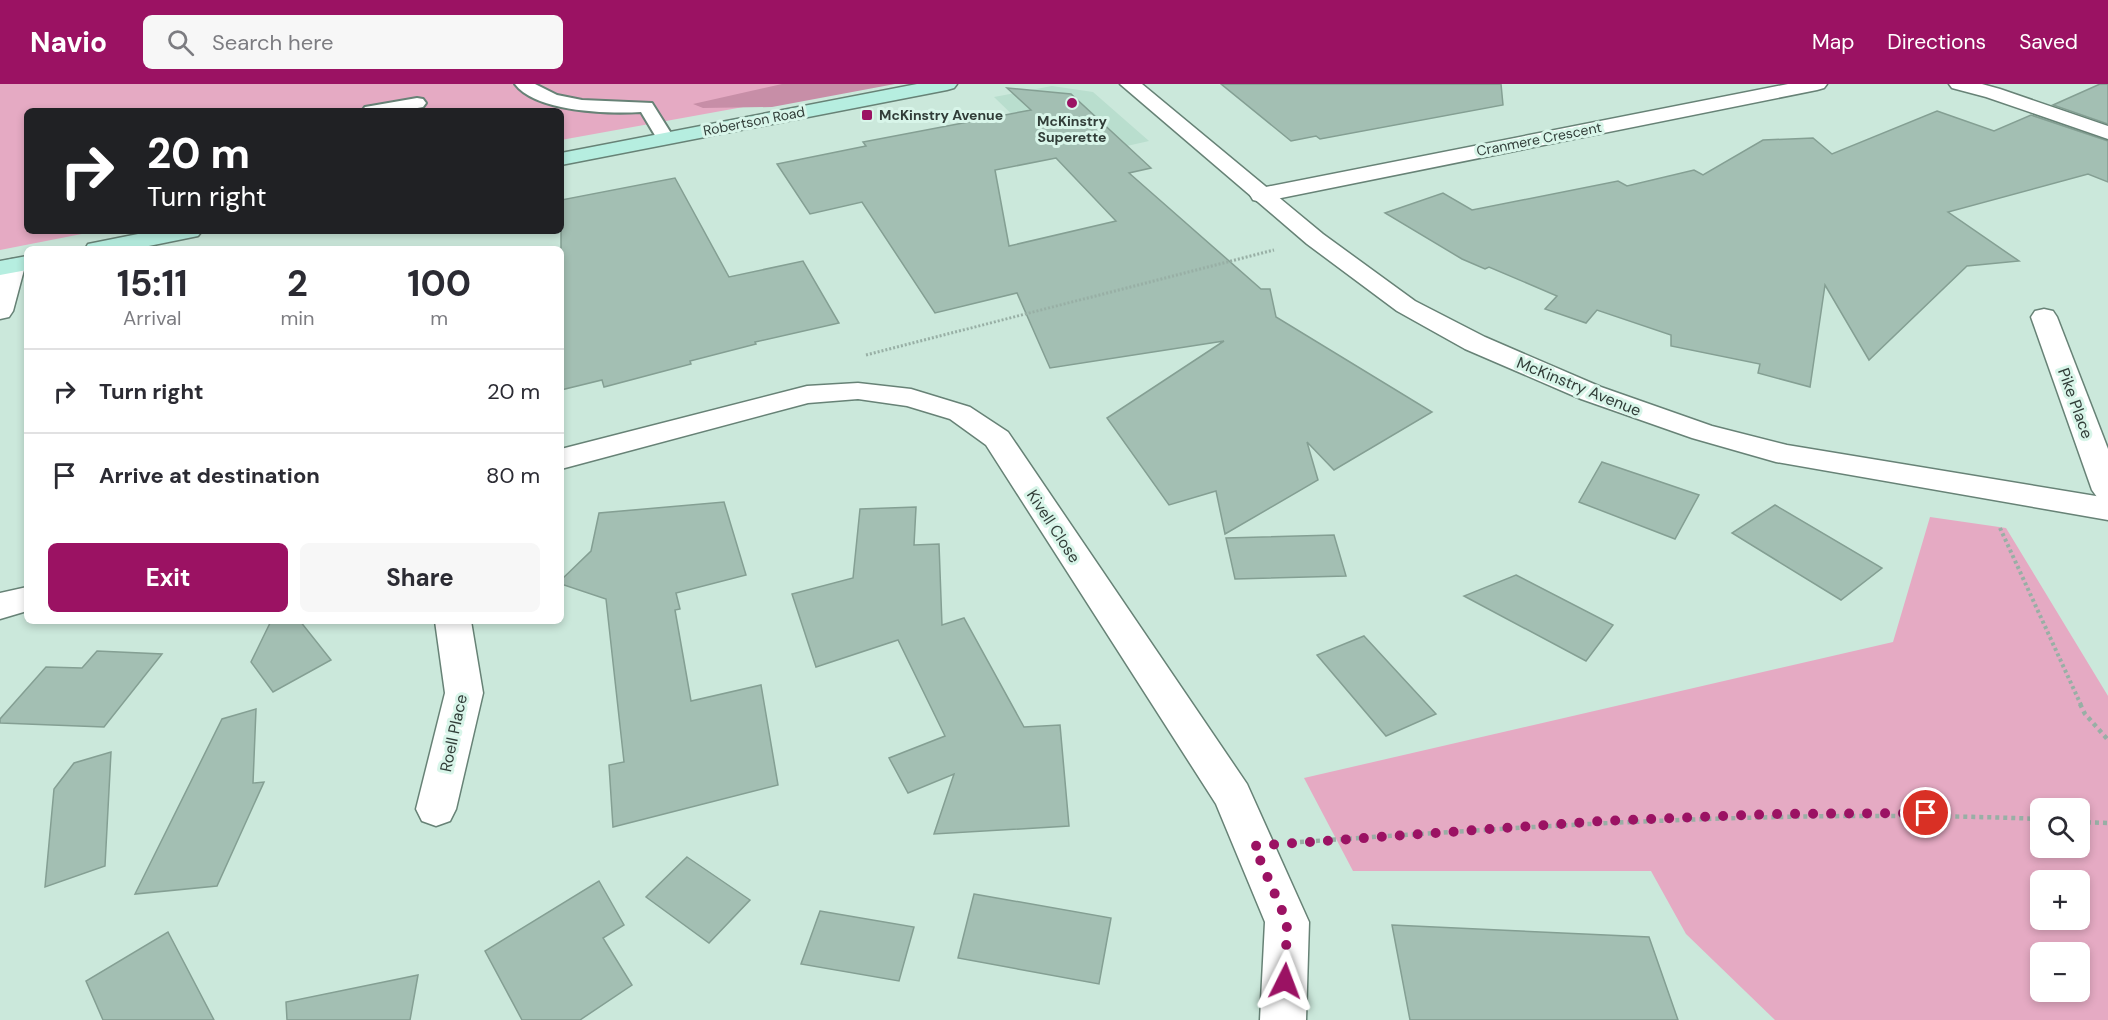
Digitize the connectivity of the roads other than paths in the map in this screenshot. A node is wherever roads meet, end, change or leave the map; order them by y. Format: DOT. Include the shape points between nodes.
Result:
graph roads {
  1 [pos="523,84"];
  2 [pos="947,84"];
  3 [pos="1130,84"];
  4 [pos="1817,84"];
  5 [pos="1959,84"];
  6 [pos="404,88"];
  7 [pos="422,107"];
  8 [pos="2108,133"];
  9 [pos="665,138"];
  10 [pos="564,158"];
  11 [pos="1261,195"];
  12 [pos="174,234"];
  13 [pos="112,246"];
  14 [pos="13,265"];
  15 [pos="0,311"];
  16 [pos="2044,317"];
  17 [pos="564,458"];
  18 [pos="2108,490"];
  19 [pos="2108,509"];
  20 [pos="24,599"];
  21 [pos="0,606"];
  22 [pos="453,624"];
  23 [pos="436,809"];
  24 [pos="1283,1020"];
  1 -- 9 [label="lane" via="535,92 575,104 605,109 646,106"];
  2 -- 9 [label="main road, Robertson Road"];
  3 -- 11 [label="street, McKinstry Avenue"];
  4 -- 11 [label="street, Cranmere Crescent"];
  5 -- 8 [label="street"];
  6 -- 7 [label="lane"];
  9 -- 10 [label="main road, Robertson Road"];
  11 -- 19 [label="street, McKinstry Avenue" via="1406,306 1475,343 1591,393 1702,432 1787,455"];
  12 -- 13 [label="main road"];
  14 -- 15 [label="street"];
  16 -- 18 [label="street, Pike Place"];
  17 -- 24 [label="street, Kivell Close" via="807,395 858,391 911,398 960,414 997,439 1233,796 1287,922"];
  20 -- 21 [label="street"];
  22 -- 23 [label="street, Roell Place" via="464,693"];
}
